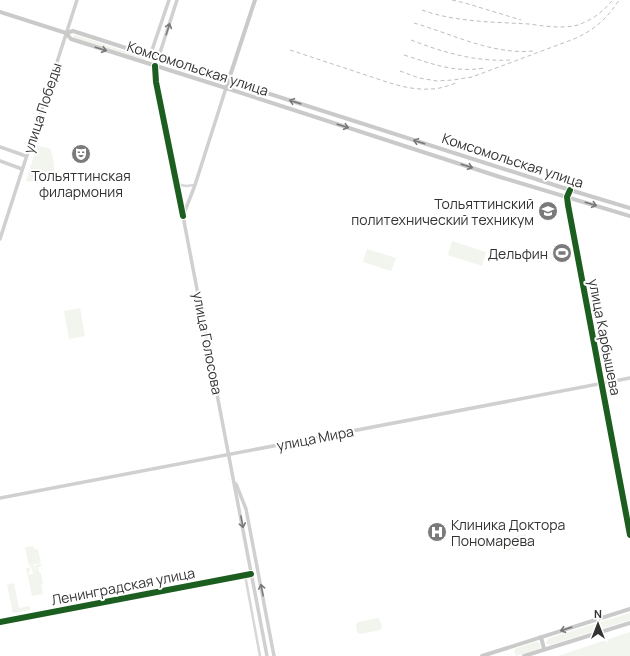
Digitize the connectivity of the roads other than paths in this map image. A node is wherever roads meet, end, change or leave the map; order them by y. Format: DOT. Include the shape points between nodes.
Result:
graph roads {
  1 [pos="76,0"];
  2 [pos="169,0"];
  3 [pos="177,0"];
  4 [pos="255,0"];
  5 [pos="0,12"];
  6 [pos="66,33"];
  7 [pos="150,56"];
  8 [pos="158,59"];
  9 [pos="155,66"];
  10 [pos="184,67"];
  11 [pos="182,74"];
  12 [pos="229,81"];
  13 [pos="226,88"];
  14 [pos="328,113"];
  15 [pos="326,120"];
  16 [pos="390,132"];
  17 [pos="387,140"];
  18 [pos="0,147"];
  19 [pos="26,156"];
  20 [pos="0,162"];
  21 [pos="22,169"];
  22 [pos="177,184"];
  23 [pos="195,185"];
  24 [pos="570,190"];
  25 [pos="567,196"];
  26 [pos="630,208"];
  27 [pos="183,216"];
  28 [pos="630,216"];
  29 [pos="0,239"];
  30 [pos="630,378"];
  31 [pos="602,383"];
  32 [pos="229,454"];
  33 [pos="232,470"];
  34 [pos="0,498"];
  35 [pos="246,509"];
  36 [pos="239,510"];
  37 [pos="630,535"];
  38 [pos="251,574"];
  39 [pos="245,576"];
  40 [pos="265,607"];
  41 [pos="258,608"];
  42 [pos="630,609"];
  43 [pos="0,622"];
  44 [pos="630,623"];
  45 [pos="541,637"];
  46 [pos="544,649"];
  47 [pos="260,656"];
  48 [pos="268,656"];
  49 [pos="274,656"];
  50 [pos="482,656"];
  51 [pos="524,656"];
  1 -- 6 [label="main road, улица Победы"];
  2 -- 7 [label="main road"];
  8 -- 3 [label="main road, one-way"];
  4 -- 12 [label="main road"];
  5 -- 6 [label="main road, Комсомольская улица"];
  6 -- 7 [label="main road, Комсомольская улица" via="73,31"];
  6 -- 9 [label="main road, Комсомольская улица, one-way" via="71,39"];
  6 -- 19 [label="main road, улица Победы"];
  7 -- 8 [label="main road, Комсомольская улица"];
  8 -- 10 [label="main road, Комсомольская улица"];
  9 -- 11 [label="main road, Комсомольская улица"];
  9 -- 22 [label="street"];
  10 -- 11 [label="main road"];
  10 -- 12 [label="main road, Комсомольская улица"];
  11 -- 13 [label="main road, Комсомольская улица"];
  12 -- 13 [label="main road"];
  14 -- 12 [label="main road, Комсомольская улица, one-way"];
  13 -- 15 [label="main road, Комсомольская улица"];
  13 -- 23 [label="main road"];
  14 -- 15 [label="main road"];
  14 -- 16 [label="main road, Комсомольская улица"];
  15 -- 17 [label="main road, Комсомольская улица, one-way"];
  16 -- 17 [label="main road"];
  24 -- 16 [label="main road, Комсомольская улица, one-way"];
  17 -- 25 [label="main road, Комсомольская улица, one-way"];
  18 -- 19 [label="main road"];
  19 -- 21 [label="main road, улица Победы"];
  20 -- 21 [label="main road"];
  21 -- 29 [label="main road, улица Победы"];
  22 -- 23 [label="street"];
  22 -- 27 [label="street"];
  23 -- 27 [label="main road"];
  24 -- 25 [label="main road"];
  24 -- 26 [label="main road, Комсомольская улица"];
  25 -- 28 [label="main road, Комсомольская улица, one-way"];
  25 -- 31 [label="main road, улица Карбышева"];
  27 -- 32 [label="main road, улица Голосова"];
  30 -- 31 [label="main road, улица Мира"];
  31 -- 32 [label="main road, улица Мира"];
  31 -- 37 [label="main road, улица Карбышева"];
  32 -- 33 [label="main road, улица Голосова"];
  32 -- 34 [label="main road, улица Мира"];
  33 -- 35 [label="main road, улица Голосова"];
  33 -- 36 [label="main road, улица Голосова"];
  35 -- 36 [label="main road"];
  40 -- 35 [label="main road, улица Голосова, one-way"];
  36 -- 38 [label="main road, улица Голосова, one-way"];
  38 -- 39 [label="main road, Ленинградская улица"];
  38 -- 41 [label="main road, улица Голосова"];
  39 -- 43 [label="main road, Ленинградская улица"];
  39 -- 47 [label="street"];
  40 -- 41 [label="main road" via="263,610"];
  40 -- 49 [label="main road, улица Голосова"];
  41 -- 48 [label="main road, улица Голосова"];
  42 -- 45 [label="main road, one-way"];
  44 -- 46 [label="main road"];
  45 -- 46 [label="main road"];
  45 -- 50 [label="main road"];
  46 -- 51 [label="main road"];
}
